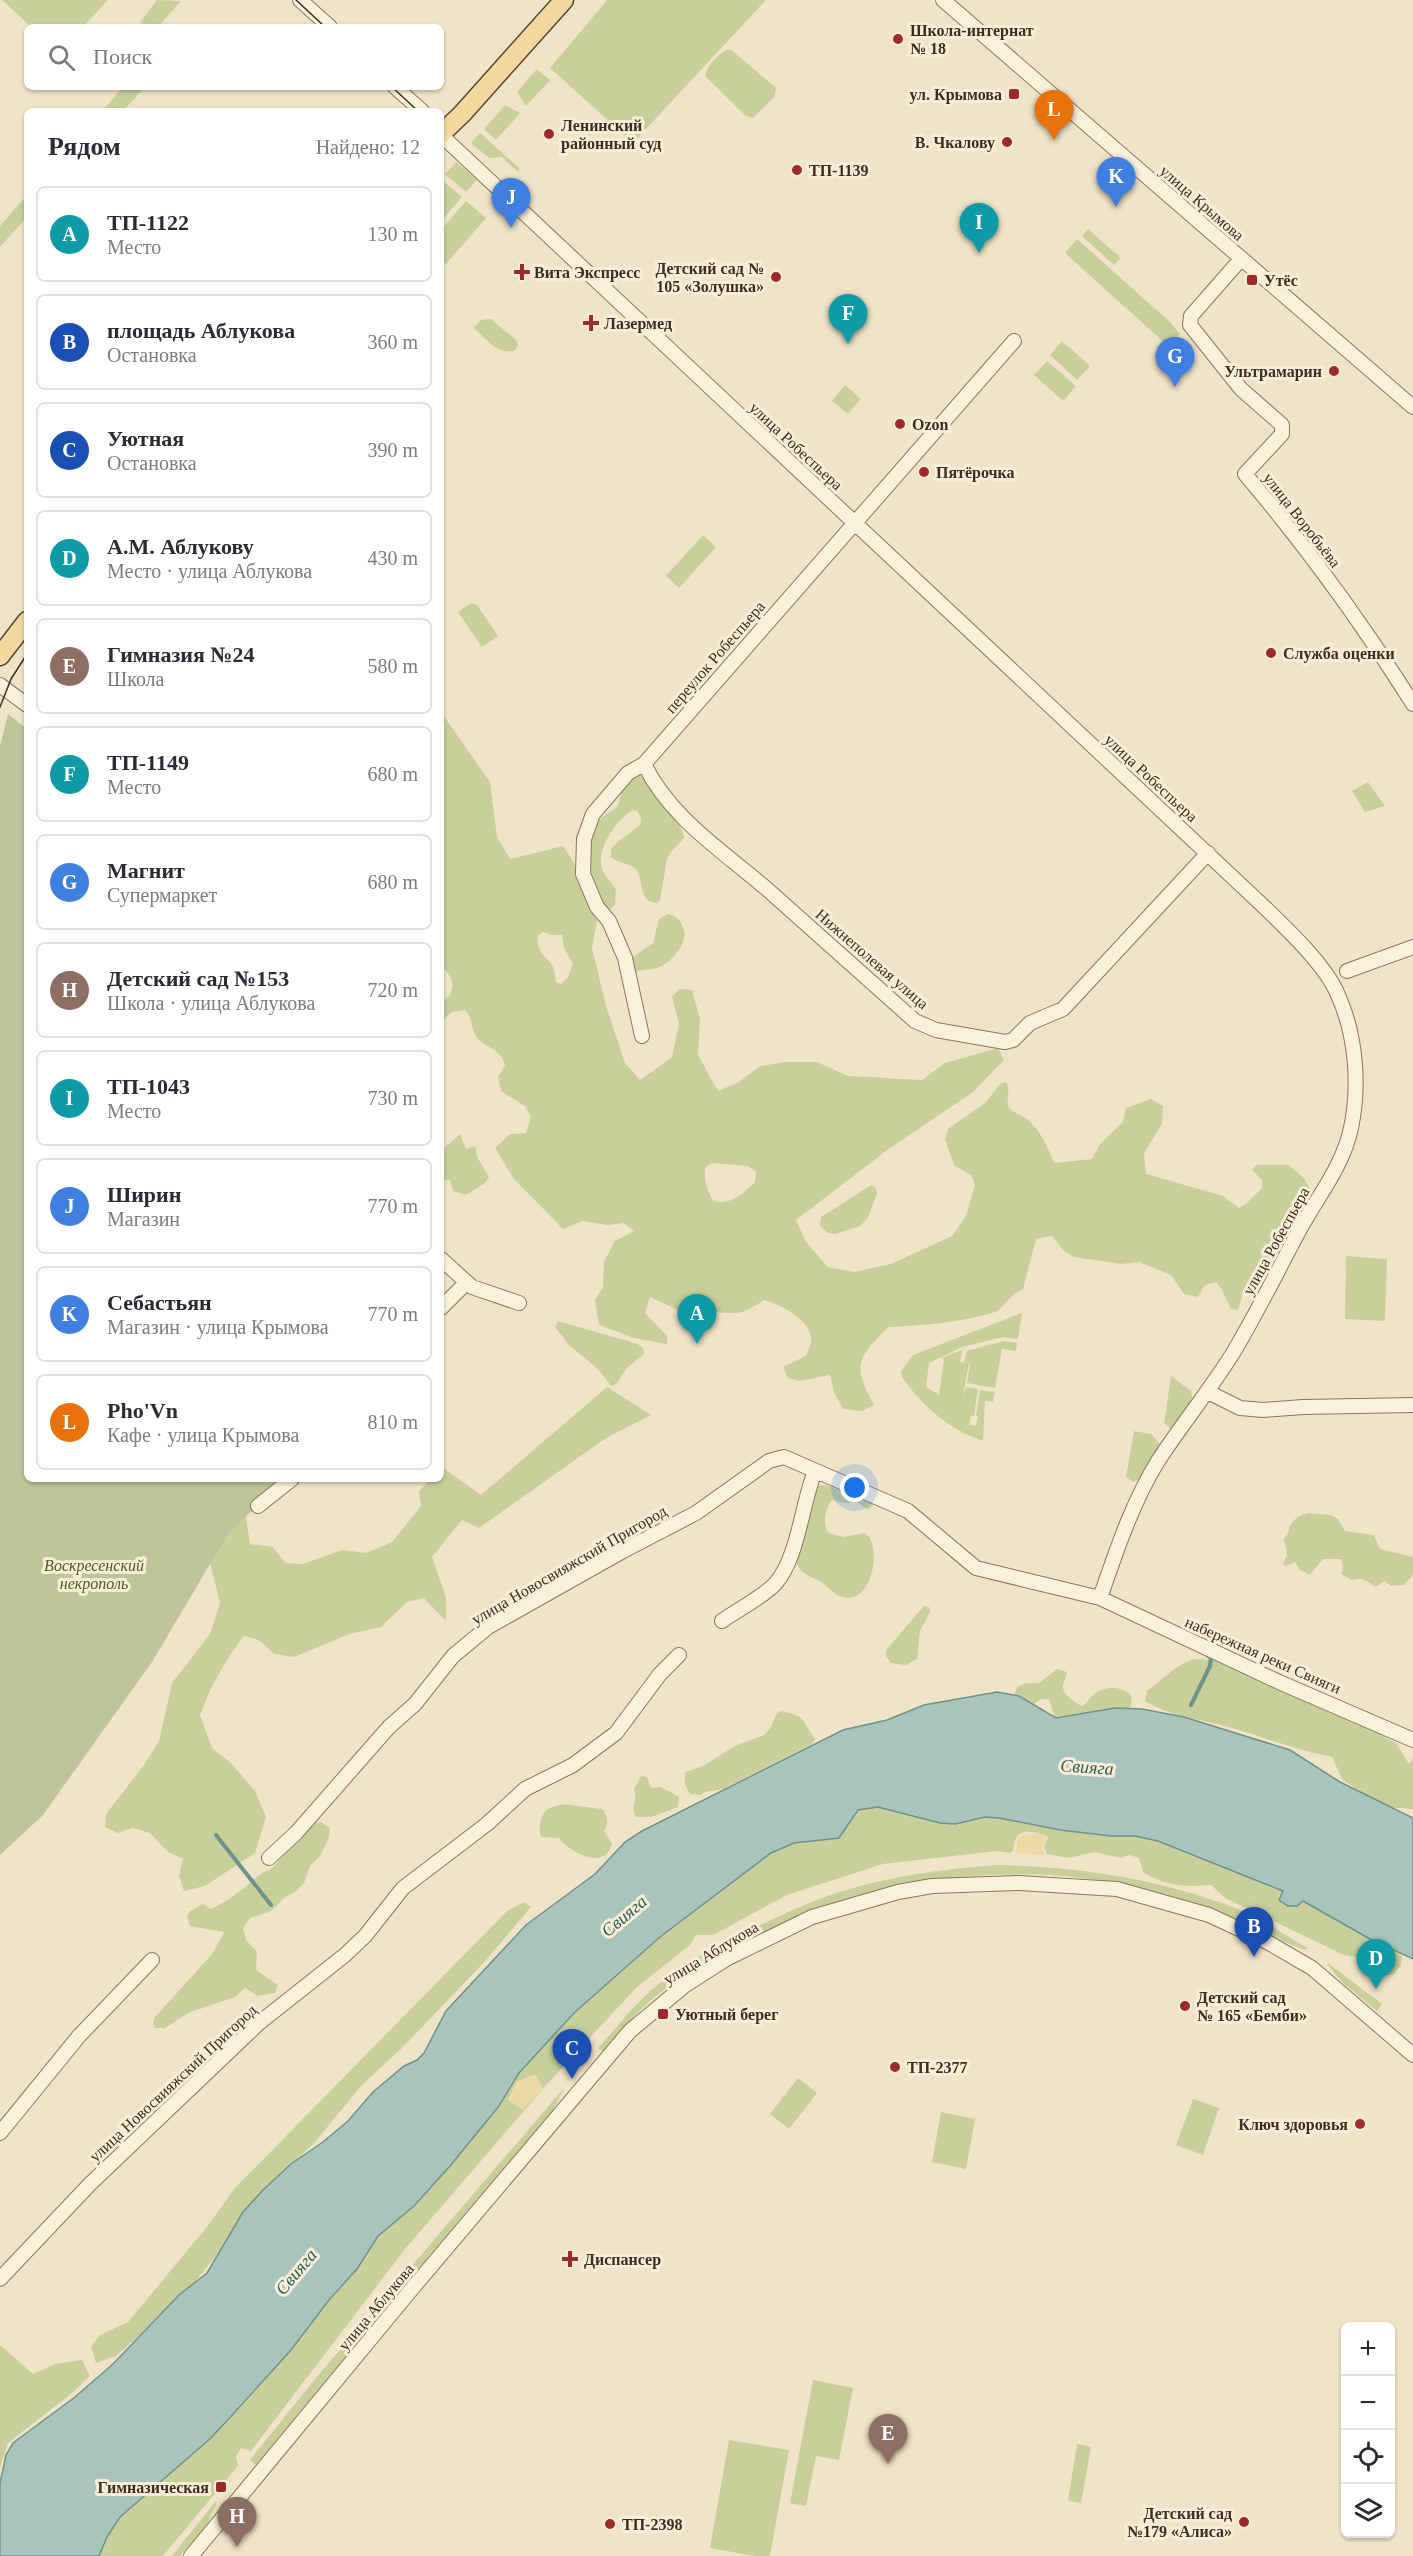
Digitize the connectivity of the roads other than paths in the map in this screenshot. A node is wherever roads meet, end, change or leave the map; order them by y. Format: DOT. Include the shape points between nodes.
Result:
graph roads {
  1 [pos="300,0"];
  2 [pos="564,0"];
  3 [pos="943,0"];
  4 [pos="327,24"];
  5 [pos="398,90"];
  6 [pos="419,108"];
  7 [pos="444,131"];
  8 [pos="444,137"];
  9 [pos="1241,259"];
  10 [pos="1014,341"];
  11 [pos="1413,407"];
  12 [pos="854,522"];
  13 [pos="24,625"];
  14 [pos="0,656"];
  15 [pos="0,685"];
  16 [pos="24,703"];
  17 [pos="1413,704"];
  18 [pos="644,764"];
  19 [pos="1208,853"];
  20 [pos="1413,947"];
  21 [pos="1347,971"];
  22 [pos="642,1036"];
  23 [pos="444,1261"];
  24 [pos="466,1283"];
  25 [pos="519,1303"];
  26 [pos="444,1305"];
  27 [pos="1208,1392"];
  28 [pos="1413,1405"];
  29 [pos="784,1457"];
  30 [pos="815,1471"];
  31 [pos="288,1482"];
  32 [pos="258,1506"];
  33 [pos="1100,1599"];
  34 [pos="722,1621"];
  35 [pos="679,1655"];
  36 [pos="1413,1740"];
  37 [pos="269,1858"];
  38 [pos="152,1960"];
  39 [pos="1413,2055"];
  40 [pos="0,2133"];
  41 [pos="0,2279"];
  42 [pos="191,2556"];
  1 -- 4 [label="street"];
  2 -- 7 [label="main road"];
  3 -- 9 [label="street, улица Крымова"];
  5 -- 6 [label="street"];
  8 -- 12 [label="street, улица Робеспьера"];
  9 -- 11 [label="street, улица Крымова"];
  9 -- 17 [label="street, улица Воробьёва" via="1191,316 1190,325 1241,389 1282,425 1282,434 1245,474 1339,593"];
  10 -- 12 [label="street, переулок Робеспьера"];
  12 -- 18 [label="street, переулок Робеспьера"];
  12 -- 19 [label="street, улица Робеспьера"];
  13 -- 14 [label="main road"];
  15 -- 16 [label="street"];
  18 -- 19 [label="street, Нижнеполевая улица" via="653,783 691,828 915,1021 936,1030 1005,1042 1013,1040 1030,1023 1063,1009"];
  18 -- 22 [label="street, переулок Робеспьера" via="628,773 593,814 584,839 583,874 625,958"];
  19 -- 27 [label="street, улица Робеспьера" via="1272,914 1330,978 1350,1038 1357,1093 1351,1130 1340,1162"];
  20 -- 21 [label="street"];
  23 -- 24 [label="street"];
  24 -- 25 [label="street"];
  24 -- 26 [label="street"];
  27 -- 28 [label="street" via="1240,1408 1263,1410"];
  27 -- 33 [label="street, улица Робеспьера" via="1141,1491"];
  29 -- 30 [label="street, набережная реки Свияги"];
  29 -- 37 [label="street, улица Новосвияжский Пригород" via="769,1461 696,1513 488,1627 453,1656 415,1704 388,1727 296,1833"];
  30 -- 33 [label="street, набережная реки Свияги" via="908,1511 976,1568"];
  30 -- 34 [label="street" via="786,1566 775,1584"];
  31 -- 32 [label="street"];
  33 -- 36 [label="street, набережная реки Свияги"];
  35 -- 41 [label="street, улица Новосвияжский Пригород" via="616,1733 573,1765 525,1789 487,1824 403,1888 365,1936 259,2023 90,2184"];
  38 -- 40 [label="street" via="79,2036"];
  39 -- 42 [label="street, улица Аблукова" via="1312,1968 1269,1943 1209,1914 1117,1889 1019,1882 932,1886 812,1917 749,1946 709,1970 630,2031"];
}
